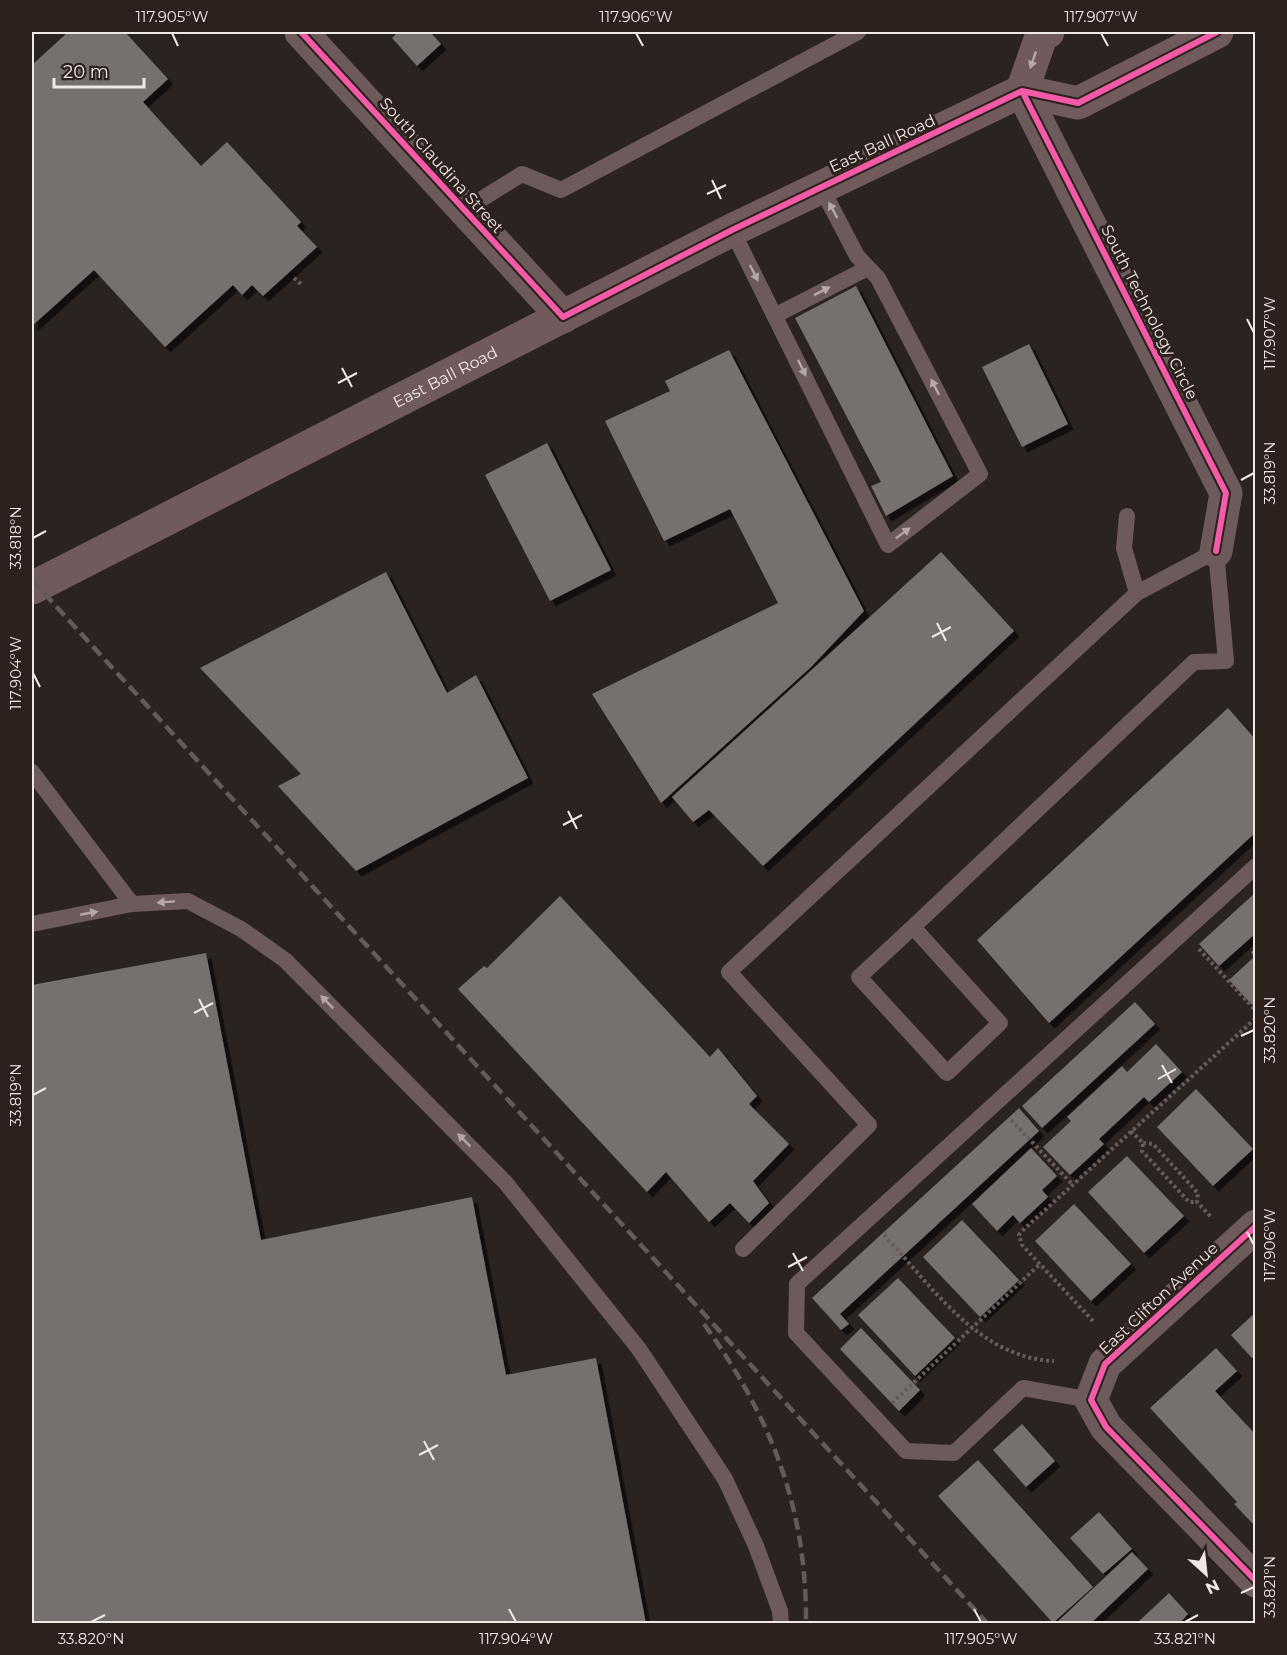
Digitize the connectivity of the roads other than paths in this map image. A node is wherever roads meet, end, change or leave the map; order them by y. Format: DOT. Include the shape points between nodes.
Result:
graph roads {
  1 [pos="302,32"];
  2 [pos="858,32"];
  3 [pos="1048,32"];
  4 [pos="1217,32"];
  5 [pos="1022,91"];
  6 [pos="820,187"];
  7 [pos="464,210"];
  8 [pos="732,230"];
  9 [pos="868,268"];
  10 [pos="776,315"];
  11 [pos="563,317"];
  12 [pos="1127,516"];
  13 [pos="1216,551"];
  14 [pos="32,588"];
  15 [pos="1137,593"];
  16 [pos="32,772"];
  17 [pos="1256,866"];
  18 [pos="132,904"];
  19 [pos="32,924"];
  20 [pos="913,927"];
  21 [pos="1256,1226"];
  22 [pos="743,1249"];
  23 [pos="1091,1400"];
  24 [pos="1249,1563"];
  25 [pos="781,1623"];
  1 -- 7 [label="street, South Claudina Street"];
  2 -- 7 [label="lane" via="561,190 522,174"];
  3 -- 5 [label="main road, one-way" via="1042,34"];
  4 -- 5 [label="main road" via="1078,103"];
  5 -- 6 [label="main road, East Ball Road"];
  5 -- 13 [label="street, South Technology Circle" via="1226,493"];
  6 -- 8 [label="main road, East Ball Road"];
  9 -- 6 [label="lane, one-way" via="857,256"];
  7 -- 11 [label="street, South Claudina Street"];
  8 -- 10 [label="lane, one-way"];
  8 -- 11 [label="main road, East Ball Road"];
  10 -- 9 [label="lane, one-way"];
  10 -- 9 [label="lane, one-way" via="888,544 980,474 878,278"];
  11 -- 14 [label="main road, East Ball Road"];
  12 -- 15 [label="lane" via="1124,548"];
  13 -- 15 [label="lane"];
  13 -- 20 [label="lane" via="1226,661 1194,662"];
  15 -- 22 [label="lane" via="729,972 869,1125"];
  16 -- 18 [label="lane"];
  17 -- 23 [label="lane" via="797,1284 796,1333 906,1451 954,1453 1023,1388"];
  19 -- 18 [label="lane, one-way"];
  25 -- 18 [label="lane, one-way" via="756,1546 725,1479 639,1348 505,1182 285,960 241,929 188,901"];
  20 -- 20 [label="lane" via="1000,1023 947,1073 859,977"];
  21 -- 23 [label="street, East Clifton Avenue" via="1105,1364"];
  23 -- 24 [label="street" via="1106,1427"];
}
